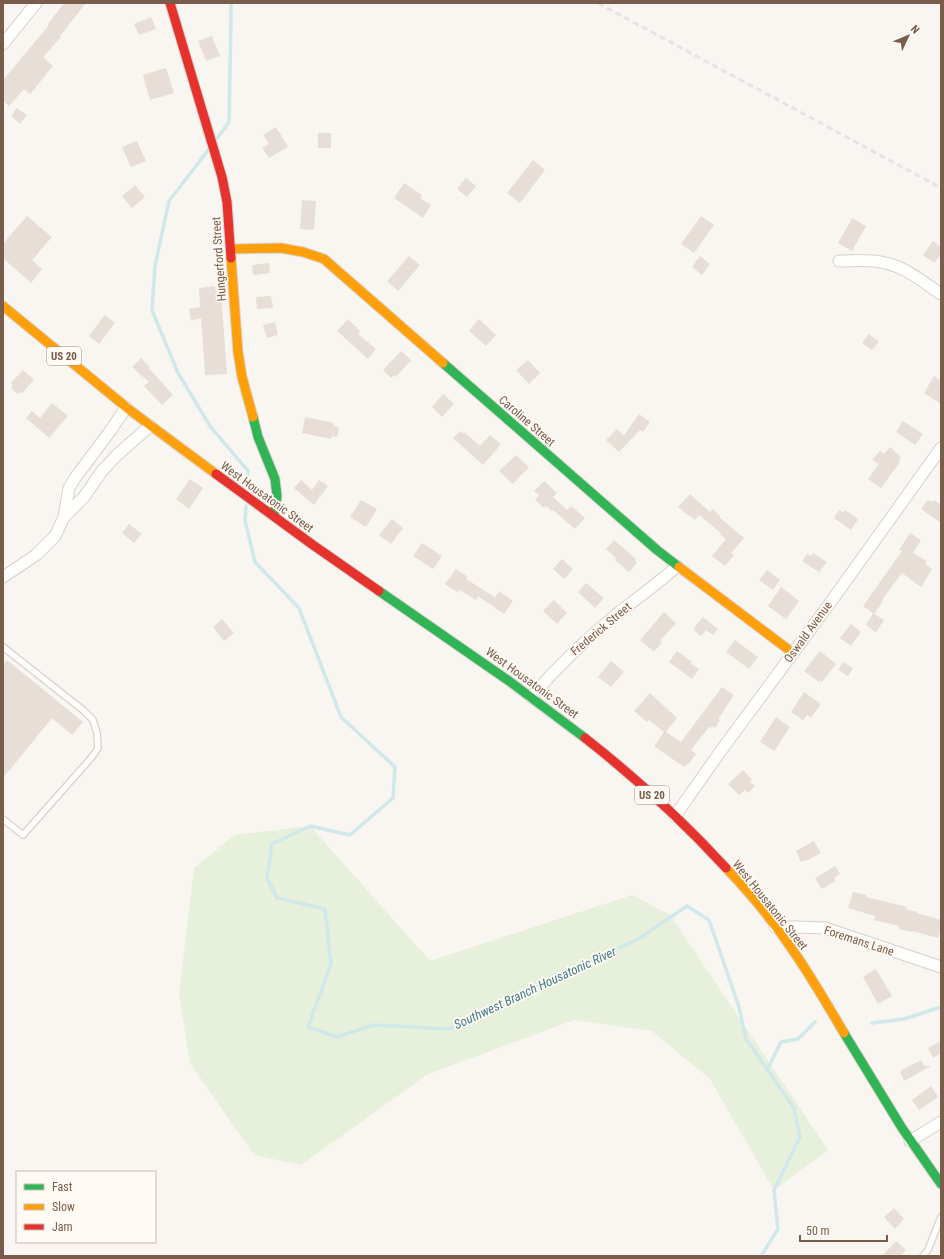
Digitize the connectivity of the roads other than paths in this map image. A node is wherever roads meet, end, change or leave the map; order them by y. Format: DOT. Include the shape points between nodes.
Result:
graph roads {
  1 [pos="36,3"];
  2 [pos="170,3"];
  3 [pos="3,44"];
  4 [pos="231,249"];
  5 [pos="839,261"];
  6 [pos="941,294"];
  7 [pos="3,306"];
  8 [pos="126,407"];
  9 [pos="150,426"];
  10 [pos="941,448"];
  11 [pos="274,516"];
  12 [pos="64,517"];
  13 [pos="677,566"];
  14 [pos="3,577"];
  15 [pos="3,648"];
  16 [pos="793,653"];
  17 [pos="531,697"];
  18 [pos="675,816"];
  19 [pos="3,818"];
  20 [pos="775,927"];
  21 [pos="941,967"];
  22 [pos="941,1122"];
  23 [pos="910,1141"];
  24 [pos="941,1184"];
  25 [pos="941,1217"];
  26 [pos="923,1256"];
  1 -- 3 [label="street"];
  2 -- 4 [label="main road, Hungerford Street" via="219,162 227,202"];
  4 -- 11 [label="main road, Hungerford Street" via="242,377 258,437 274,479 277,496"];
  4 -- 13 [label="main road, Caroline Street" via="281,248 324,259"];
  5 -- 6 [label="street" via="890,264"];
  7 -- 8 [label="main road, West Housatonic Street / US 20"];
  8 -- 9 [label="main road, West Housatonic Street / US 20"];
  8 -- 12 [label="street" via="69,488"];
  9 -- 11 [label="main road, West Housatonic Street / US 20"];
  9 -- 12 [label="street" via="117,455 84,497"];
  10 -- 16 [label="street, Oswald Avenue"];
  11 -- 17 [label="main road, West Housatonic Street / US 20"];
  12 -- 14 [label="street" via="55,536 36,555"];
  13 -- 16 [label="main road, Caroline Street"];
  13 -- 17 [label="street, Frederick Street" via="572,653"];
  15 -- 19 [label="lane" via="83,710 92,720 97,733 98,748 23,835"];
  16 -- 18 [label="street, Oswald Avenue"];
  17 -- 18 [label="main road, West Housatonic Street / US 20" via="582,734"];
  18 -- 20 [label="main road, West Housatonic Street / US 20" via="725,867"];
  20 -- 21 [label="street, Foremans Lane" via="825,928"];
  20 -- 23 [label="main road, West Housatonic Street / US 20" via="794,952"];
  22 -- 23 [label="street"];
  23 -- 24 [label="main road, West Housatonic Street / US 20"];
  25 -- 26 [label="lane" via="928,1250"];
}
